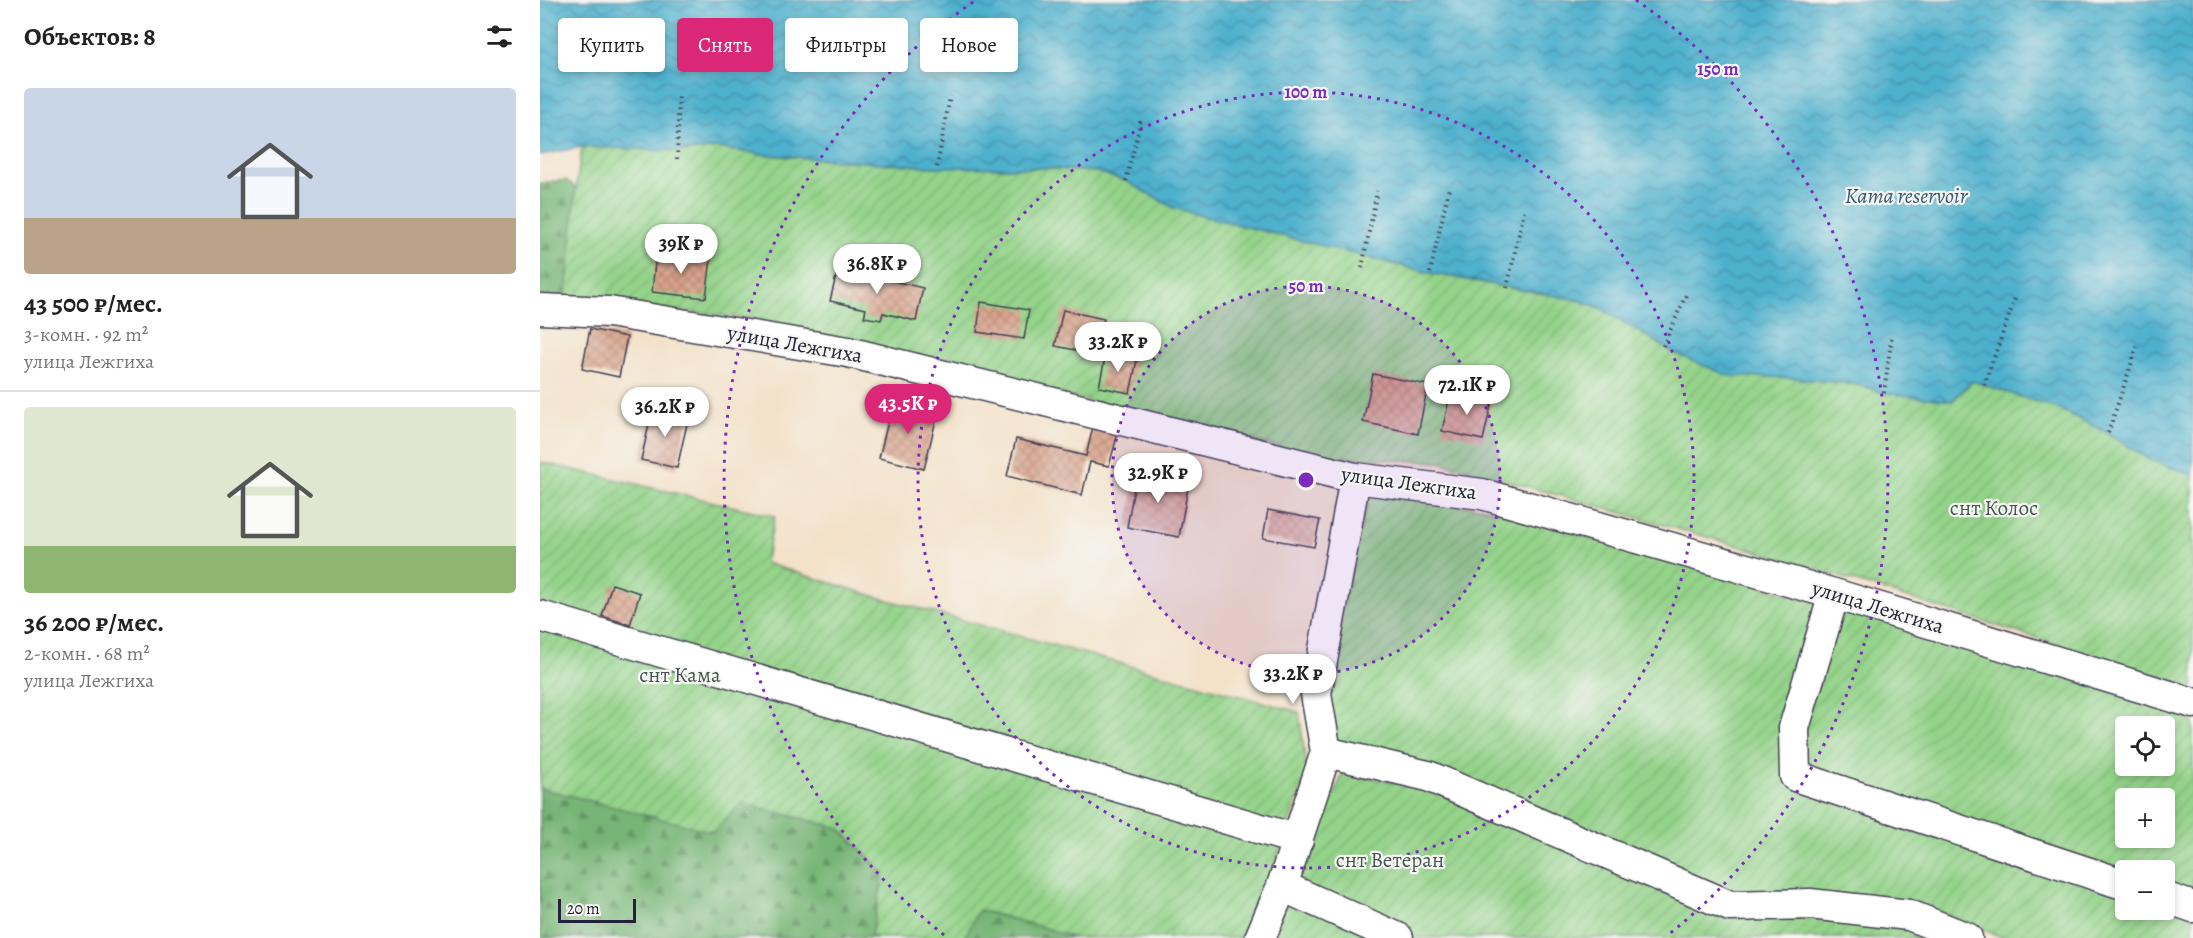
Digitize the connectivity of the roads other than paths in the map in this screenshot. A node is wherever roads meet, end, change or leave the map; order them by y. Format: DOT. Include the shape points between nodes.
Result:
graph roads {
  1 [pos="540,309"];
  2 [pos="1355,478"];
  3 [pos="1834,594"];
  4 [pos="540,616"];
  5 [pos="2193,703"];
  6 [pos="1326,752"];
  7 [pos="1298,840"];
  8 [pos="2115,881"];
  9 [pos="1282,886"];
  10 [pos="2175,901"];
  11 [pos="2193,907"];
  12 [pos="1260,938"];
  13 [pos="1398,938"];
  14 [pos="1967,938"];
  1 -- 2 [label="street, улица Лежгиха" via="609,312 848,352"];
  2 -- 3 [label="street, улица Лежгиха" via="1482,494"];
  2 -- 6 [label="street" via="1316,694"];
  3 -- 5 [label="street, улица Лежгиха"];
  3 -- 8 [label="street" via="1794,728 1795,776"];
  4 -- 7 [label="street"];
  6 -- 7 [label="street"];
  6 -- 14 [label="street" via="1428,776 1730,906 1810,904 1909,915"];
  7 -- 9 [label="street"];
  9 -- 12 [label="street"];
  9 -- 13 [label="street"];
  10 -- 11 [label="street"];
}
